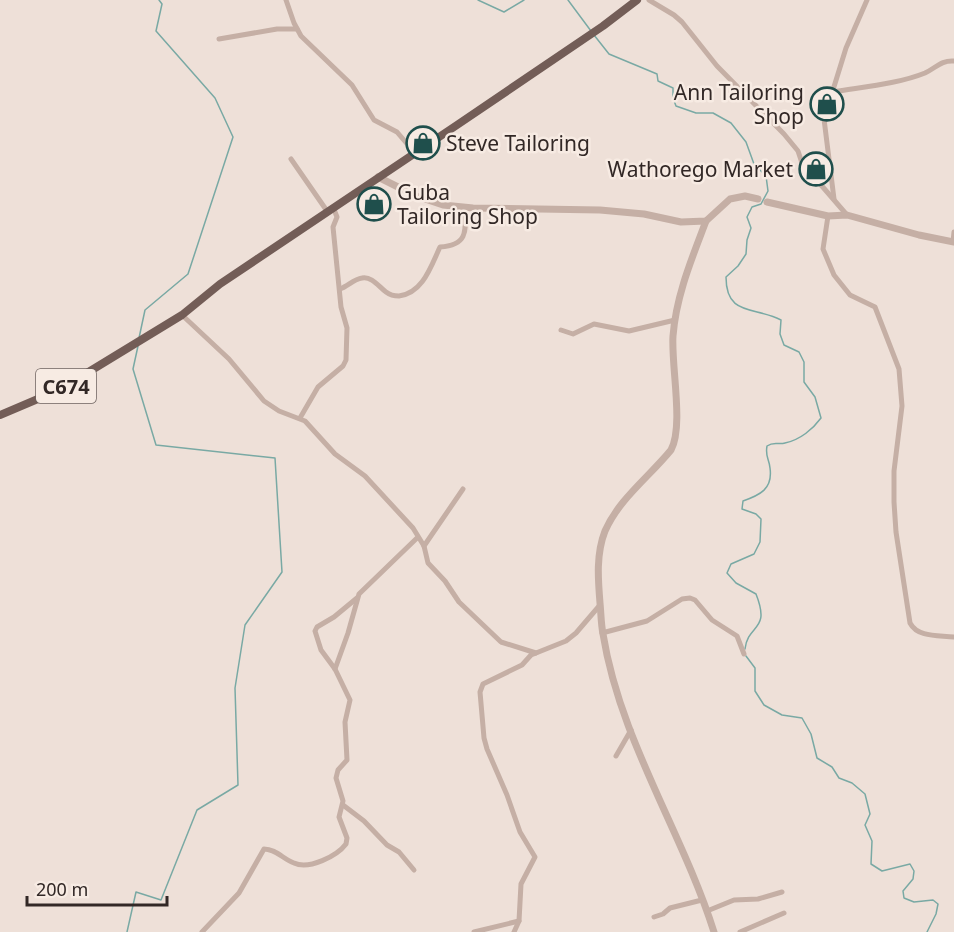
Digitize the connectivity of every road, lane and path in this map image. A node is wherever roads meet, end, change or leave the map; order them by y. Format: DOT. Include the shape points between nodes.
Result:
graph roads {
  1 [pos="286,0"];
  2 [pos="637,0"];
  3 [pos="649,0"];
  4 [pos="867,0"];
  5 [pos="297,29"];
  6 [pos="219,39"];
  7 [pos="954,61"];
  8 [pos="833,92"];
  9 [pos="414,152"];
  10 [pos="291,159"];
  11 [pos="378,177"];
  12 [pos="758,198"];
  13 [pos="834,200"];
  14 [pos="767,202"];
  15 [pos="465,208"];
  16 [pos="330,209"];
  17 [pos="847,215"];
  18 [pos="828,216"];
  19 [pos="706,220"];
  20 [pos="954,232"];
  21 [pos="954,242"];
  22 [pos="340,289"];
  23 [pos="182,315"];
  24 [pos="675,320"];
  25 [pos="561,330"];
  26 [pos="0,415"];
  27 [pos="300,418"];
  28 [pos="463,489"];
  29 [pos="417,538"];
  30 [pos="424,546"];
  31 [pos="357,598"];
  32 [pos="600,605"];
  33 [pos="602,633"];
  34 [pos="954,637"];
  35 [pos="536,653"];
  36 [pos="744,654"];
  37 [pos="335,669"];
  38 [pos="631,730"];
  39 [pos="616,756"];
  40 [pos="343,805"];
  41 [pos="414,870"];
  42 [pos="782,892"];
  43 [pos="702,900"];
  44 [pos="707,910"];
  45 [pos="784,913"];
  46 [pos="654,918"];
  47 [pos="519,921"];
  48 [pos="202,932"];
  49 [pos="474,932"];
  50 [pos="514,932"];
  51 [pos="714,932"];
  52 [pos="740,932"];
  1 -- 5 [label="street"];
  2 -- 9 [label="main road, C674"];
  3 -- 13 [label="street" via="682,22 717,66 784,134 802,163"];
  4 -- 8 [label="street" via="853,28"];
  5 -- 6 [label="street"];
  5 -- 9 [label="street" via="352,85 374,120 397,132"];
  7 -- 8 [label="street" via="946,61 918,76"];
  8 -- 13 [label="street" via="824,124"];
  9 -- 11 [label="main road, C674"];
  10 -- 16 [label="street"];
  11 -- 15 [label="street" via="435,203"];
  11 -- 16 [label="main road, C674"];
  12 -- 14 [label="street"];
  12 -- 19 [label="street" via="730,199"];
  13 -- 17 [label="street"];
  14 -- 18 [label="street"];
  15 -- 19 [label="street" via="600,210 681,222"];
  15 -- 22 [label="street" via="466,230 461,240 440,247 417,289 389,295 363,278"];
  16 -- 22 [label="street" via="337,218 333,227"];
  16 -- 23 [label="main road, C674" via="220,284"];
  17 -- 18 [label="street"];
  17 -- 21 [label="street"];
  18 -- 34 [label="street" via="823,249 834,275 850,295 875,307 899,369 902,406 894,502 910,623 920,633"];
  19 -- 24 [label="street"];
  20 -- 21 [label="street"];
  22 -- 27 [label="street" via="347,328 345,363 318,387"];
  23 -- 26 [label="main road, C674" via="59,390"];
  23 -- 27 [label="street" via="229,359 264,401"];
  24 -- 25 [label="street" via="629,331 594,324 573,334"];
  24 -- 32 [label="street" via="674,442 619,507 606,530 599,555"];
  27 -- 29 [label="street" via="335,454 365,476 405,518"];
  28 -- 30 [label="street"];
  29 -- 30 [label="street"];
  29 -- 31 [label="street"];
  30 -- 35 [label="street" via="428,563 459,602 501,642"];
  31 -- 37 [label="street"];
  31 -- 37 [label="street" via="316,630 321,650"];
  32 -- 33 [label="street"];
  32 -- 35 [label="street" via="566,641"];
  33 -- 36 [label="street" via="647,621 690,598 712,620 737,636"];
  33 -- 38 [label="street"];
  35 -- 47 [label="street" via="483,684 480,692 487,749 520,832 535,857 521,884"];
  37 -- 40 [label="street" via="350,700 345,722 347,760 336,778"];
  38 -- 39 [label="street"];
  38 -- 43 [label="street"];
  40 -- 41 [label="street" via="399,852"];
  40 -- 48 [label="street" via="339,814 346,838 344,847 320,861 302,865 264,849 239,893"];
  42 -- 44 [label="street" via="734,900"];
  43 -- 44 [label="street"];
  43 -- 46 [label="street" via="670,908"];
  44 -- 51 [label="street"];
  45 -- 52 [label="street"];
  47 -- 49 [label="street"];
  47 -- 50 [label="street"];
}
